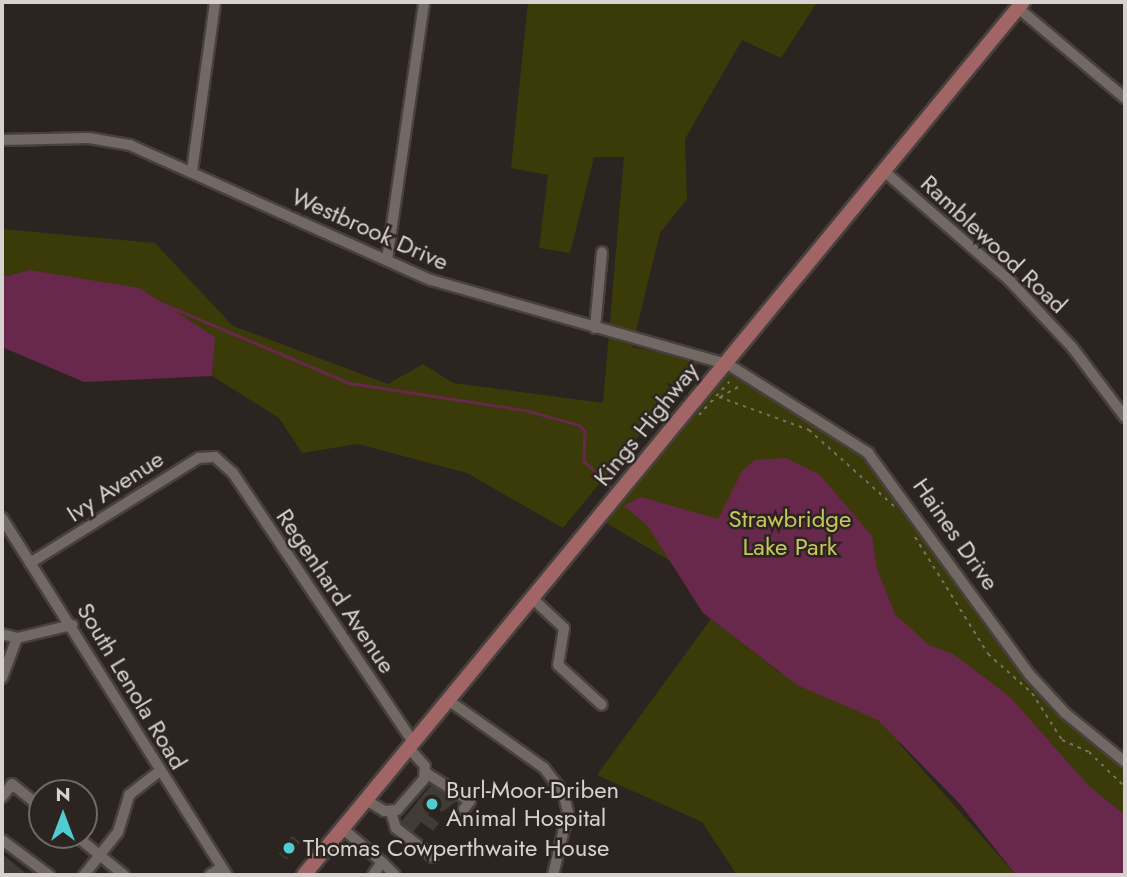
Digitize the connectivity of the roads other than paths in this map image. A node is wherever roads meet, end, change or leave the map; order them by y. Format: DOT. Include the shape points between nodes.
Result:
graph roads {
  1 [pos="215,2"];
  2 [pos="424,2"];
  3 [pos="1021,5"];
  4 [pos="1125,98"];
  5 [pos="2,139"];
  6 [pos="192,171"];
  7 [pos="884,171"];
  8 [pos="602,252"];
  9 [pos="387,260"];
  10 [pos="596,328"];
  11 [pos="724,364"];
  12 [pos="1125,417"];
  13 [pos="223,464"];
  14 [pos="2,518"];
  15 [pos="30,563"];
  16 [pos="532,598"];
  17 [pos="72,625"];
  18 [pos="2,634"];
  19 [pos="17,638"];
  20 [pos="2,678"];
  21 [pos="448,699"];
  22 [pos="602,705"];
  23 [pos="411,745"];
  24 [pos="1125,762"];
  25 [pos="158,772"];
  26 [pos="426,772"];
  27 [pos="2,797"];
  28 [pos="28,797"];
  29 [pos="366,800"];
  30 [pos="464,809"];
  31 [pos="391,812"];
  32 [pos="342,828"];
  33 [pos="2,839"];
  34 [pos="92,849"];
  35 [pos="100,855"];
  36 [pos="433,857"];
  37 [pos="382,862"];
  38 [pos="225,871"];
  39 [pos="49,875"];
  40 [pos="84,875"];
  41 [pos="124,875"];
  42 [pos="210,875"];
  43 [pos="304,875"];
  44 [pos="373,875"];
  45 [pos="395,875"];
  46 [pos="553,875"];
  1 -- 6 [label="street"];
  2 -- 9 [label="street"];
  3 -- 4 [label="street"];
  3 -- 7 [label="main road, Kings Highway"];
  5 -- 6 [label="street, Westbrook Drive" via="117,142"];
  6 -- 9 [label="street, Westbrook Drive"];
  7 -- 11 [label="main road, Kings Highway"];
  7 -- 12 [label="street, Ramblewood Road" via="1010,281 1072,347"];
  8 -- 10 [label="street"];
  9 -- 10 [label="street, Westbrook Drive" via="483,299"];
  10 -- 11 [label="street, Westbrook Drive"];
  11 -- 16 [label="main road, Kings Highway"];
  11 -- 24 [label="street, Haines Drive" via="868,453 1029,674 1065,713"];
  13 -- 15 [label="street, Ivy Avenue" via="215,457 199,458"];
  13 -- 23 [label="street, Regenhard Avenue"];
  14 -- 15 [label="street, South Lenola Road"];
  15 -- 17 [label="street, South Lenola Road"];
  16 -- 21 [label="main road, Kings Highway"];
  16 -- 22 [label="street" via="564,628 558,665"];
  17 -- 19 [label="street"];
  17 -- 25 [label="street, South Lenola Road"];
  18 -- 19 [label="street"];
  19 -- 20 [label="street"];
  21 -- 23 [label="main road, Kings Highway"];
  21 -- 46 [label="street" via="544,768 563,792 568,812"];
  23 -- 26 [label="street, Regenhard Avenue"];
  23 -- 29 [label="main road, Kings Highway"];
  25 -- 35 [label="street" via="129,795 118,832"];
  25 -- 38 [label="street, South Lenola Road"];
  26 -- 30 [label="street" via="470,801"];
  26 -- 31 [label="street"];
  27 -- 28 [label="street" via="12,784"];
  29 -- 31 [label="street"];
  29 -- 32 [label="main road, Kings Highway"];
  31 -- 36 [label="street" via="396,828"];
  32 -- 37 [label="street"];
  32 -- 43 [label="main road, Kings Highway"];
  33 -- 39 [label="street"];
  34 -- 35 [label="street"];
  35 -- 40 [label="street"];
  35 -- 41 [label="street"];
  37 -- 44 [label="street"];
  37 -- 45 [label="street"];
  38 -- 42 [label="street"];
}
